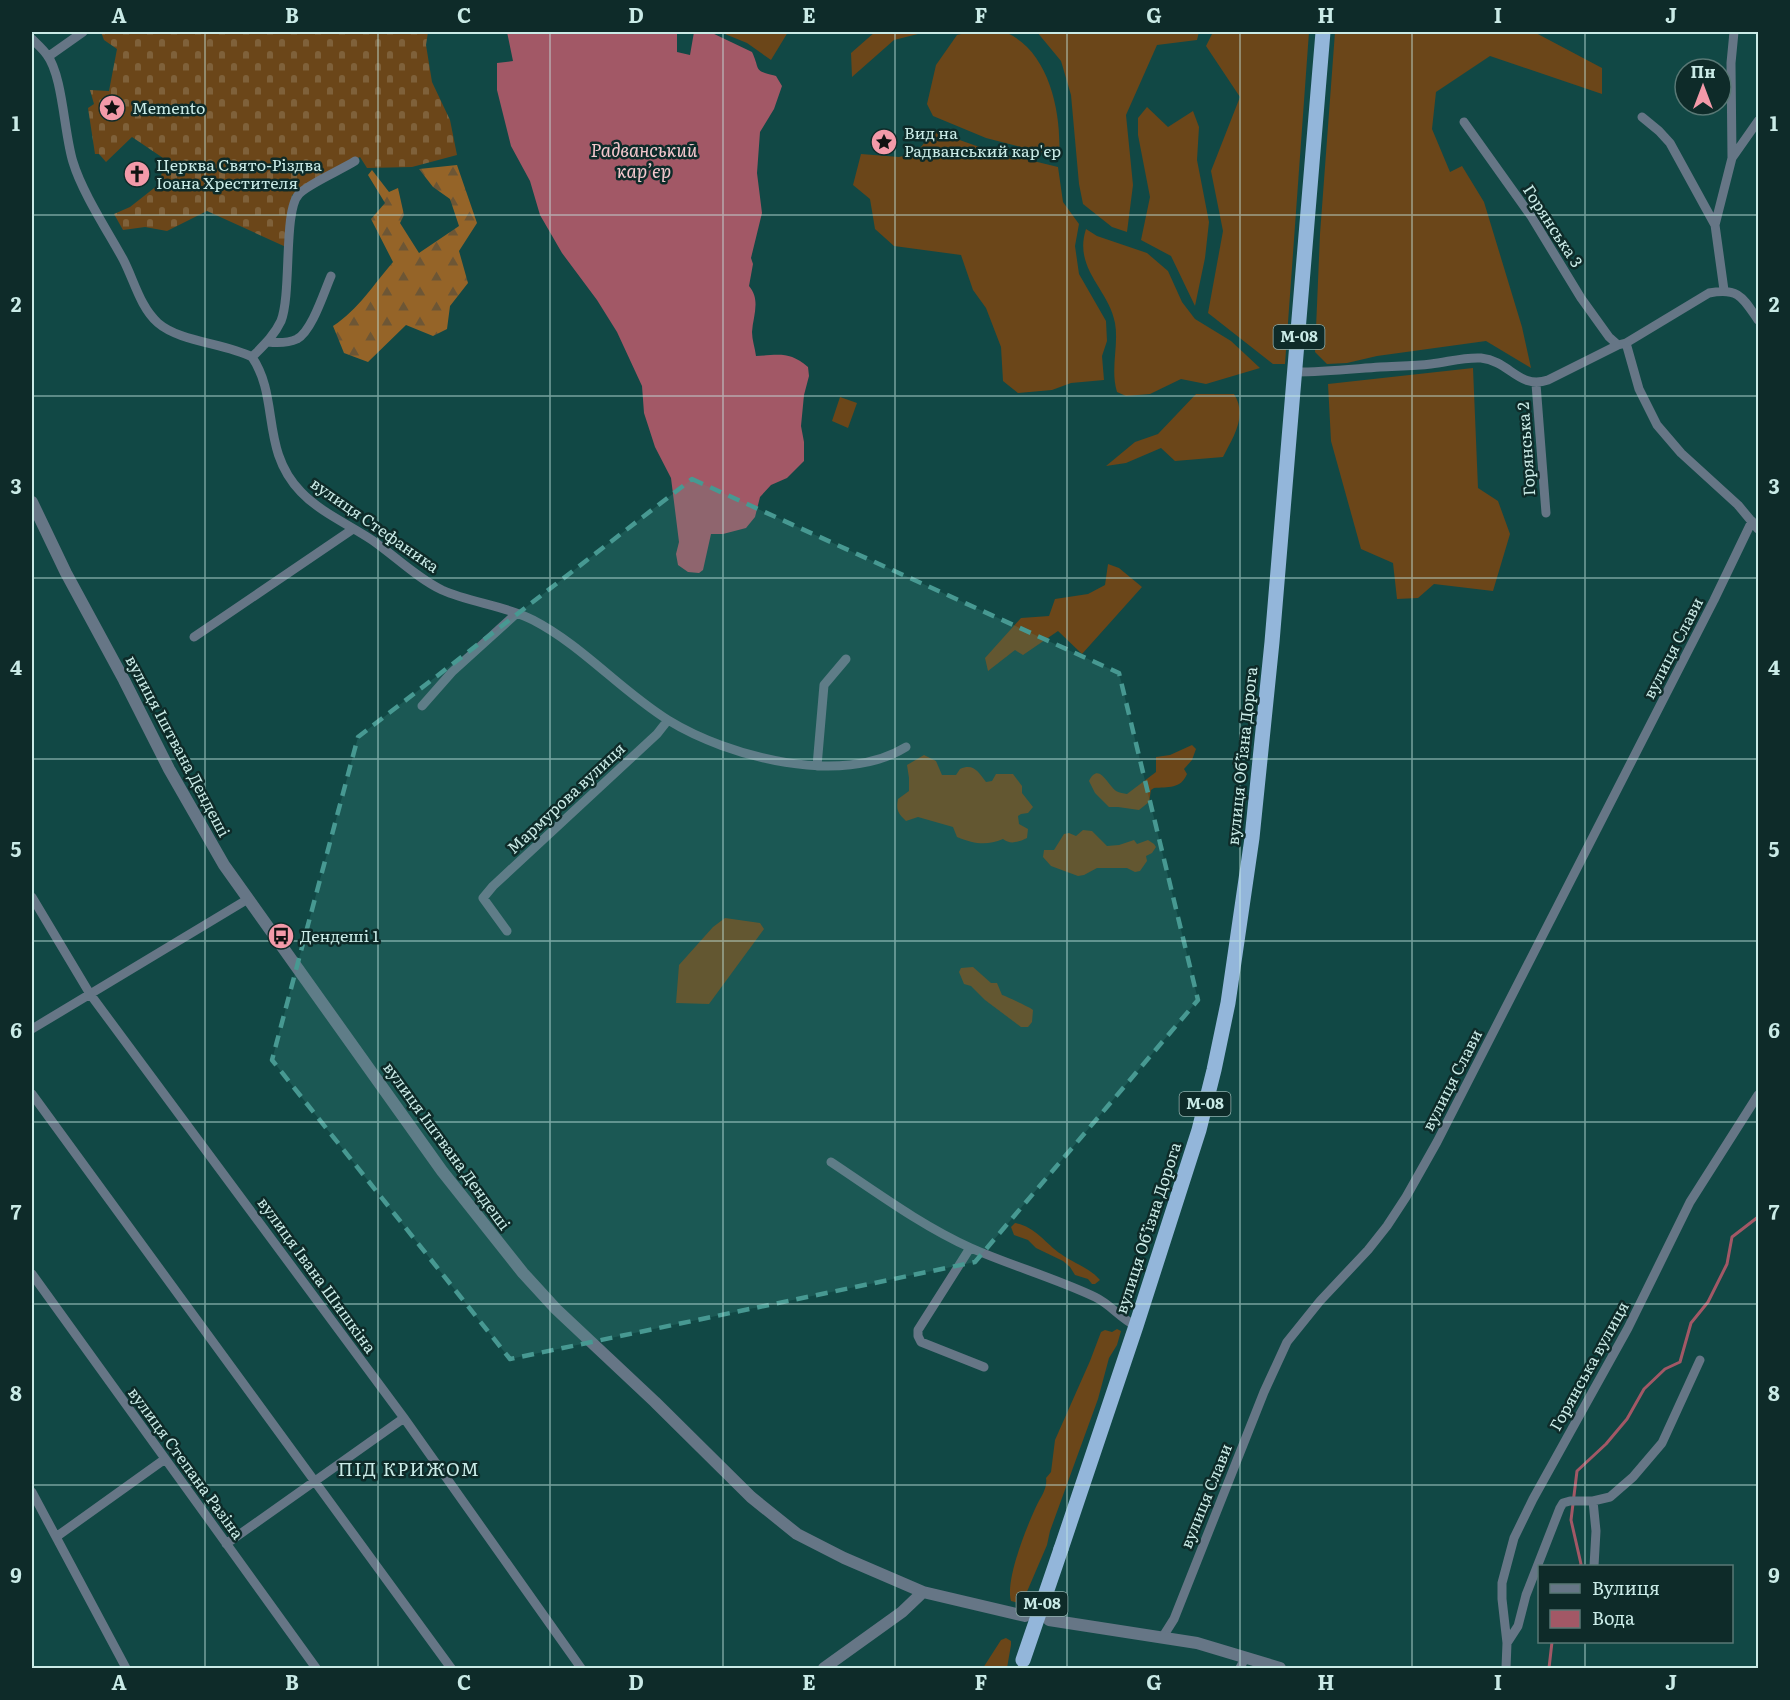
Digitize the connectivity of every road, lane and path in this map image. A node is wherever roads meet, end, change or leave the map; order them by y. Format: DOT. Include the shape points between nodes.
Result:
graph roads {
  1 [pos="83,32"];
  2 [pos="1323,32"];
  3 [pos="1734,32"];
  4 [pos="32,39"];
  5 [pos="49,56"];
  6 [pos="1642,117"];
  7 [pos="1758,121"];
  8 [pos="1464,122"];
  9 [pos="1732,158"];
  10 [pos="355,161"];
  11 [pos="1715,225"];
  12 [pos="331,276"];
  13 [pos="1724,290"];
  14 [pos="1758,320"];
  15 [pos="268,342"];
  16 [pos="1622,344"];
  17 [pos="252,357"];
  18 [pos="1296,372"];
  19 [pos="1536,384"];
  20 [pos="32,502"];
  21 [pos="1546,513"];
  22 [pos="1755,525"];
  23 [pos="353,529"];
  24 [pos="516,614"];
  25 [pos="194,637"];
  26 [pos="846,659"];
  27 [pos="422,706"];
  28 [pos="668,720"];
  29 [pos="906,747"];
  30 [pos="817,766"];
  31 [pos="32,897"];
  32 [pos="248,899"];
  33 [pos="507,931"];
  34 [pos="90,994"];
  35 [pos="32,1029"];
  36 [pos="32,1094"];
  37 [pos="1758,1095"];
  38 [pos="1754,1107"];
  39 [pos="831,1162"];
  40 [pos="970,1248"];
  41 [pos="32,1274"];
  42 [pos="1136,1326"];
  43 [pos="1700,1360"];
  44 [pos="984,1367"];
  45 [pos="404,1418"];
  46 [pos="165,1459"];
  47 [pos="314,1480"];
  48 [pos="32,1492"];
  49 [pos="1593,1501"];
  50 [pos="56,1538"];
  51 [pos="226,1544"];
  52 [pos="1594,1565"];
  53 [pos="923,1592"];
  54 [pos="1026,1616"];
  55 [pos="1049,1620"];
  56 [pos="1162,1638"];
  57 [pos="1507,1643"];
  58 [pos="1243,1663"];
  59 [pos="1022,1664"];
  60 [pos="126,1668"];
  61 [pos="316,1668"];
  62 [pos="451,1668"];
  63 [pos="581,1668"];
  64 [pos="824,1668"];
  65 [pos="1280,1668"];
  66 [pos="1506,1668"];
  1 -- 5 [label="street"];
  2 -- 18 [label="highway, М-08"];
  3 -- 9 [label="street"];
  4 -- 5 [label="street"];
  5 -- 17 [label="street" via="73,164 144,305 164,327"];
  6 -- 11 [label="street" via="1670,143"];
  7 -- 9 [label="street"];
  8 -- 16 [label="street, Горянська 3" via="1531,216 1608,337"];
  9 -- 11 [label="street"];
  10 -- 15 [label="street" via="298,194 292,208 284,310"];
  11 -- 13 [label="street"];
  12 -- 15 [label="street" via="307,330 297,339"];
  13 -- 14 [label="street" via="1737,293"];
  13 -- 16 [label="street" via="1709,293"];
  15 -- 17 [label="street"];
  16 -- 19 [label="street"];
  16 -- 22 [label="street" via="1657,425"];
  17 -- 23 [label="street, вулиця Стефаника" via="262,376 273,440 285,470 300,491"];
  18 -- 19 [label="street" via="1482,358 1500,363"];
  18 -- 42 [label="highway, вулиця Обʼїзна Дорога / М-08" via="1252,838 1228,1003 1199,1130"];
  19 -- 21 [label="street, Горянська 2"];
  20 -- 32 [label="street, вулиця Іштвана Дендеші" via="169,769 209,841"];
  22 -- 56 [label="street, вулиця Слави" via="1406,1197 1368,1250 1315,1308 1283,1351 1174,1619"];
  23 -- 24 [label="street, вулиця Стефаника" via="430,583"];
  23 -- 25 [label="street"];
  24 -- 27 [label="street" via="452,672"];
  24 -- 28 [label="street, вулиця Стефаника" via="574,646"];
  26 -- 30 [label="street" via="824,685"];
  28 -- 30 [label="street, вулиця Стефаника" via="750,755"];
  28 -- 33 [label="street, Мармурова вулиця" via="483,898"];
  29 -- 30 [label="street, вулиця Стефаника" via="893,755 865,762"];
  31 -- 34 [label="street, вулиця Івана Шишкіна"];
  32 -- 34 [label="street"];
  32 -- 53 [label="street, вулиця Іштвана Дендеші" via="467,1205 556,1309 774,1517 811,1541"];
  34 -- 35 [label="street"];
  34 -- 45 [label="street, вулиця Івана Шишкіна"];
  36 -- 47 [label="street"];
  37 -- 38 [label="street, Горянська вулиця"];
  38 -- 57 [label="street, Горянська вулиця" via="1690,1202 1628,1328 1522,1520 1502,1583"];
  39 -- 40 [label="street"];
  40 -- 42 [label="street" via="1097,1298"];
  40 -- 44 [label="street" via="918,1330 918,1336 921,1342"];
  41 -- 46 [label="street, вулиця Степана Разіна"];
  42 -- 59 [label="highway, вулиця Обʼїзна Дорога / М-08, bridge"];
  43 -- 49 [label="street" via="1662,1443 1634,1477 1610,1497"];
  45 -- 47 [label="street"];
  45 -- 63 [label="street, вулиця Івана Шишкіна"];
  46 -- 50 [label="street"];
  46 -- 51 [label="street, вулиця Степана Разіна"];
  47 -- 51 [label="street"];
  47 -- 62 [label="street"];
  48 -- 50 [label="street"];
  49 -- 52 [label="street"];
  49 -- 57 [label="street" via="1563,1503 1526,1594 1518,1626"];
  50 -- 60 [label="street"];
  51 -- 61 [label="street, вулиця Степана Разіна"];
  53 -- 54 [label="street, вулиця Іштвана Дендеші"];
  53 -- 64 [label="street" via="902,1612"];
  55 -- 56 [label="street"];
  56 -- 58 [label="street" via="1197,1643"];
  57 -- 66 [label="street, Горянська вулиця"];
  58 -- 65 [label="street"];
}
